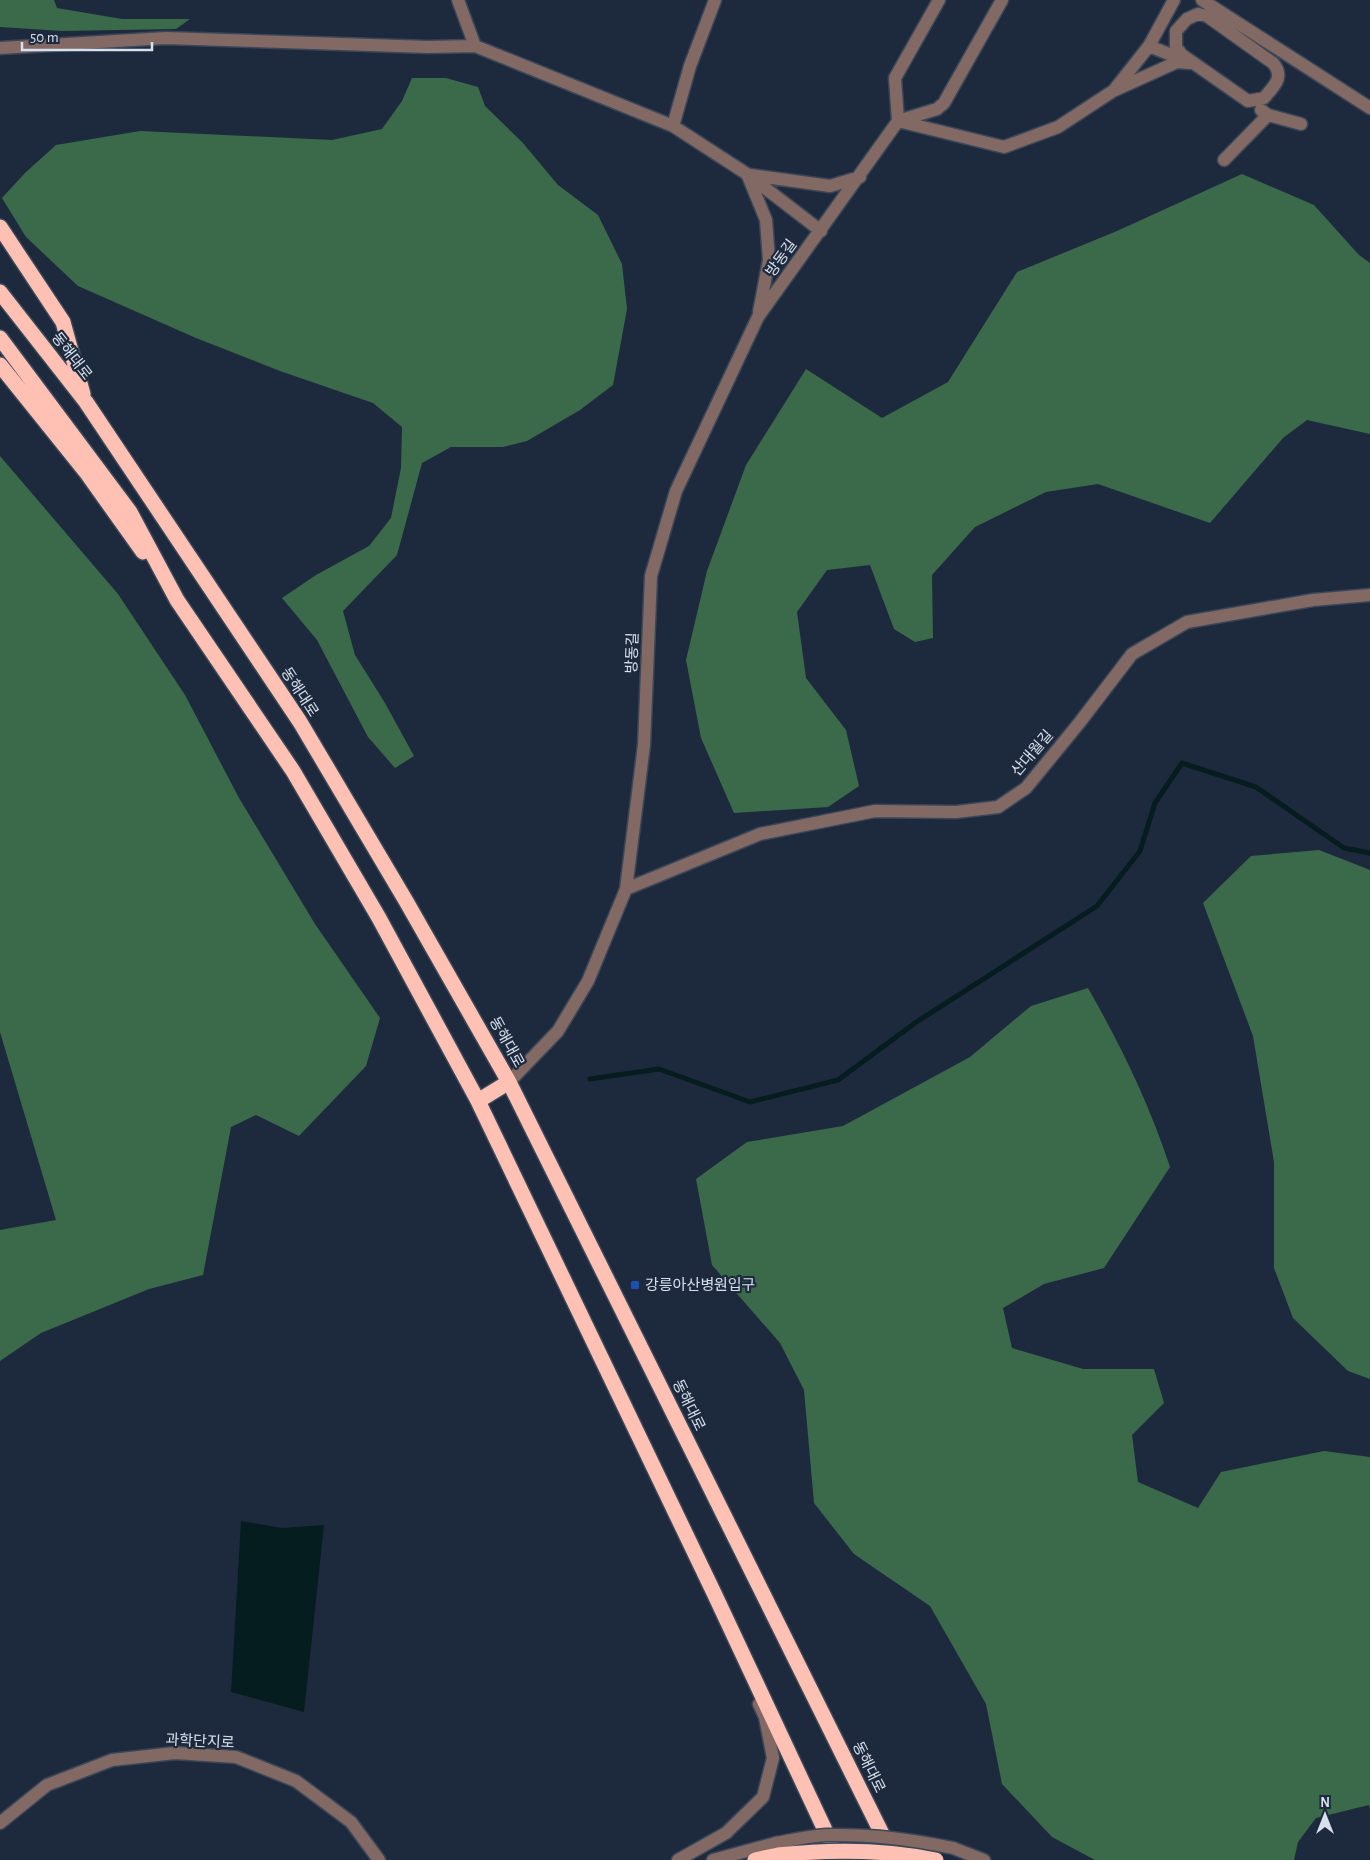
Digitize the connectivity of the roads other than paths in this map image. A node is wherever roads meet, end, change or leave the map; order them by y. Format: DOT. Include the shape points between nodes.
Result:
graph roads {
  1 [pos="458,0"];
  2 [pos="714,0"];
  3 [pos="939,0"];
  4 [pos="1002,0"];
  5 [pos="1174,0"];
  6 [pos="1202,0"];
  7 [pos="475,46"];
  8 [pos="1149,46"];
  9 [pos="0,48"];
  10 [pos="1284,54"];
  11 [pos="1273,62"];
  12 [pos="1190,63"];
  13 [pos="1279,77"];
  14 [pos="1113,91"];
  15 [pos="1248,101"];
  16 [pos="1370,108"];
  17 [pos="1268,115"];
  18 [pos="898,122"];
  19 [pos="1301,124"];
  20 [pos="672,126"];
  21 [pos="1224,160"];
  22 [pos="747,174"];
  23 [pos="860,177"];
  24 [pos="0,227"];
  25 [pos="821,231"];
  26 [pos="0,292"];
  27 [pos="758,317"];
  28 [pos="0,338"];
  29 [pos="0,365"];
  30 [pos="86,402"];
  31 [pos="1370,595"];
  32 [pos="177,600"];
  33 [pos="626,889"];
  34 [pos="510,1082"];
  35 [pos="478,1101"];
  36 [pos="714,1593"];
  37 [pos="0,1823"];
  38 [pos="777,1849"];
  39 [pos="379,1860"];
  40 [pos="678,1860"];
  41 [pos="713,1860"];
  42 [pos="755,1860"];
  43 [pos="839,1860"];
  44 [pos="895,1860"];
  45 [pos="936,1860"];
  46 [pos="984,1860"];
  1 -- 7 [label="street"];
  2 -- 20 [label="street"];
  3 -- 18 [label="street" via="896,78"];
  4 -- 18 [label="street" via="944,103 937,109"];
  5 -- 8 [label="street"];
  6 -- 10 [label="street"];
  7 -- 9 [label="street" via="166,38"];
  7 -- 20 [label="street"];
  8 -- 12 [label="street"];
  8 -- 14 [label="street"];
  10 -- 11 [label="street" via="1278,53"];
  10 -- 13 [label="street"];
  10 -- 16 [label="street"];
  11 -- 12 [label="street" via="1207,16 1198,14 1187,18 1176,31 1176,47"];
  11 -- 13 [label="street"];
  12 -- 14 [label="street" via="1177,62"];
  12 -- 15 [label="street"];
  13 -- 15 [label="street" via="1264,98"];
  14 -- 18 [label="street" via="1058,127 1004,147"];
  15 -- 17 [label="street"];
  17 -- 19 [label="street"];
  17 -- 21 [label="street"];
  18 -- 23 [label="street, 방동길"];
  20 -- 22 [label="street"];
  22 -- 23 [label="street" via="830,186"];
  22 -- 25 [label="street"];
  22 -- 27 [label="street" via="766,220 769,260"];
  23 -- 25 [label="street, 방동길"];
  24 -- 30 [label="highway" via="63,322"];
  25 -- 27 [label="street, 방동길"];
  26 -- 30 [label="highway, 동해대로"];
  27 -- 33 [label="street, 방동길" via="676,491 651,576 644,745"];
  28 -- 32 [label="highway" via="130,512"];
  29 -- 32 [label="highway" via="86,472"];
  30 -- 34 [label="highway, 동해대로" via="300,722"];
  31 -- 33 [label="street, 산대월길" via="1313,600 1187,622 1132,654 1026,788 998,806 956,812 875,811 760,834"];
  32 -- 35 [label="highway" via="293,771 379,918"];
  33 -- 34 [label="street, 방동길" via="588,981 558,1031"];
  34 -- 35 [label="highway"];
  34 -- 44 [label="highway, 동해대로"];
  35 -- 36 [label="highway"];
  36 -- 40 [label="street" via="765,1717 773,1758 763,1797 726,1833"];
  36 -- 43 [label="highway"];
  37 -- 39 [label="street, 과학단지로" via="48,1785 112,1760 176,1753 236,1757 296,1781 351,1822"];
  38 -- 41 [label="street"];
  38 -- 42 [label="highway"];
  38 -- 45 [label="highway, bridge" via="872,1851"];
  38 -- 46 [label="street, bridge" via="824,1836 875,1836 953,1848"];
}
